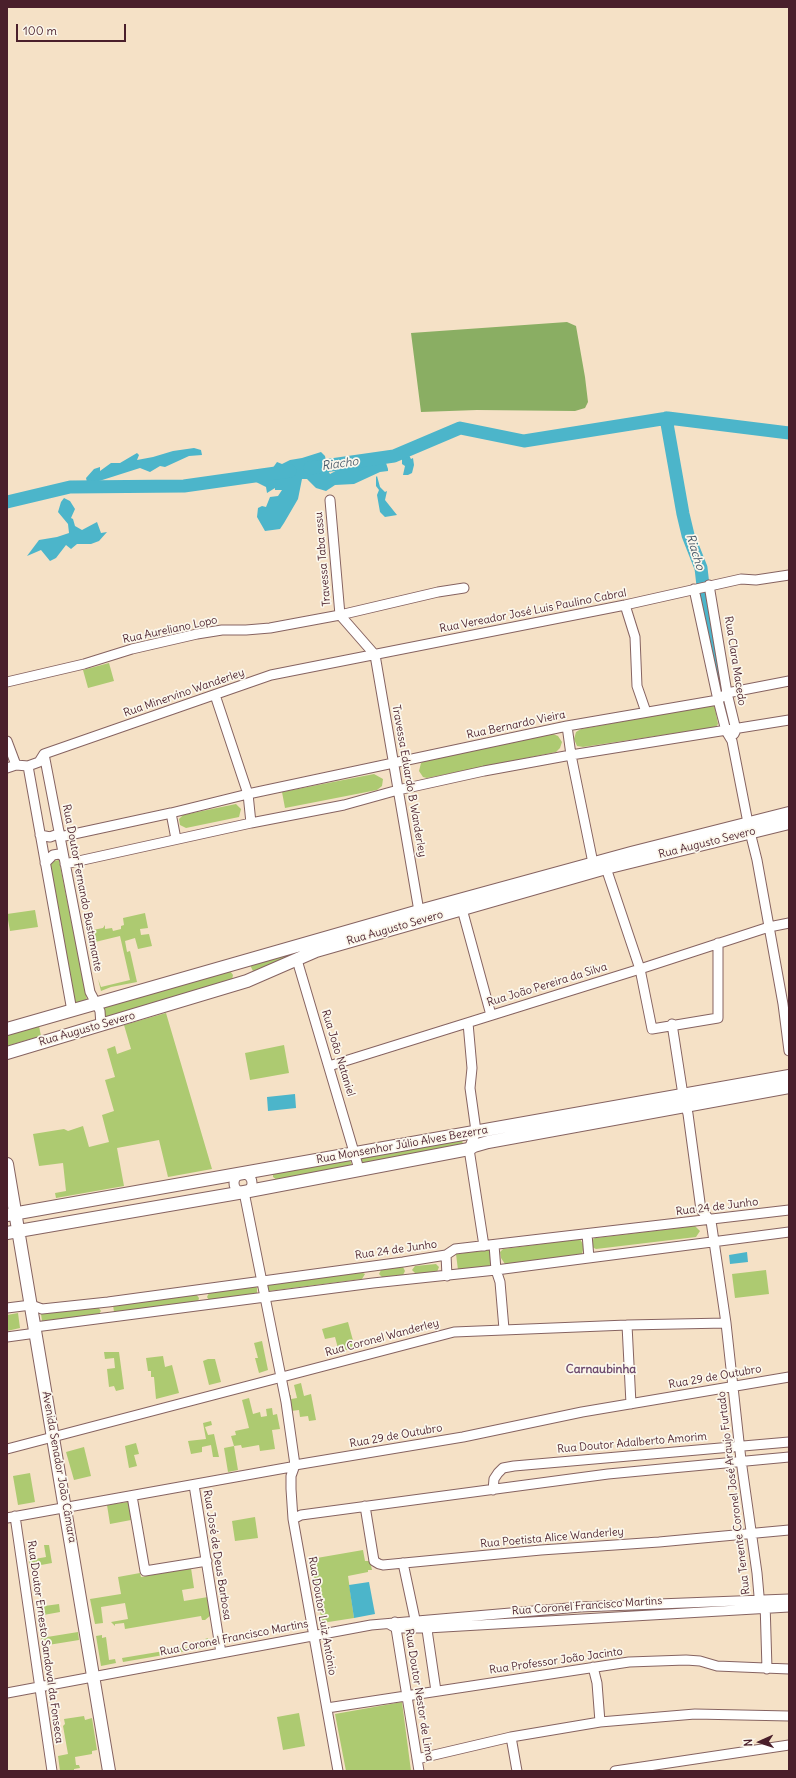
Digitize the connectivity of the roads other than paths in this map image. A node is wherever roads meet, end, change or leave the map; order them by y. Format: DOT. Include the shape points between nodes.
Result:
graph roads {
  1 [pos="330,500"];
  2 [pos="789,575"];
  3 [pos="710,585"];
  4 [pos="464,588"];
  5 [pos="694,589"];
  6 [pos="625,605"];
  7 [pos="340,615"];
  8 [pos="375,655"];
  9 [pos="789,681"];
  10 [pos="7,682"];
  11 [pos="727,693"];
  12 [pos="215,695"];
  13 [pos="718,700"];
  14 [pos="646,712"];
  15 [pos="789,720"];
  16 [pos="567,726"];
  17 [pos="731,730"];
  18 [pos="7,741"];
  19 [pos="44,754"];
  20 [pos="571,755"];
  21 [pos="394,763"];
  22 [pos="28,766"];
  23 [pos="11,767"];
  24 [pos="398,790"];
  25 [pos="248,794"];
  26 [pos="171,813"];
  27 [pos="789,813"];
  28 [pos="251,823"];
  29 [pos="789,823"];
  30 [pos="749,828"];
  31 [pos="59,834"];
  32 [pos="40,835"];
  33 [pos="176,838"];
  34 [pos="632,857"];
  35 [pos="64,860"];
  36 [pos="45,863"];
  37 [pos="593,863"];
  38 [pos="606,868"];
  39 [pos="462,909"];
  40 [pos="420,916"];
  41 [pos="789,923"];
  42 [pos="770,926"];
  43 [pos="718,943"];
  44 [pos="297,960"];
  45 [pos="242,962"];
  46 [pos="228,966"];
  47 [pos="640,969"];
  48 [pos="247,981"];
  49 [pos="235,984"];
  50 [pos="786,1004"];
  51 [pos="95,1005"];
  52 [pos="72,1011"];
  53 [pos="491,1015"];
  54 [pos="468,1023"];
  55 [pos="672,1024"];
  56 [pos="101,1025"];
  57 [pos="7,1029"];
  58 [pos="789,1051"];
  59 [pos="7,1052"];
  60 [pos="329,1066"];
  61 [pos="789,1076"];
  62 [pos="789,1087"];
  63 [pos="685,1100"];
  64 [pos="476,1131"];
  65 [pos="469,1149"];
  66 [pos="355,1153"];
  67 [pos="7,1164"];
  68 [pos="359,1169"];
  69 [pos="241,1174"];
  70 [pos="164,1187"];
  71 [pos="139,1192"];
  72 [pos="244,1192"];
  73 [pos="167,1205"];
  74 [pos="142,1209"];
  75 [pos="789,1210"];
  76 [pos="11,1214"];
  77 [pos="711,1220"];
  78 [pos="13,1232"];
  79 [pos="789,1232"];
  80 [pos="586,1234"];
  81 [pos="714,1241"];
  82 [pos="494,1245"];
  83 [pos="484,1246"];
  84 [pos="446,1255"];
  85 [pos="590,1258"];
  86 [pos="372,1266"];
  87 [pos="496,1270"];
  88 [pos="447,1276"];
  89 [pos="261,1281"];
  90 [pos="373,1283"];
  91 [pos="210,1289"];
  92 [pos="196,1291"];
  93 [pos="265,1298"];
  94 [pos="108,1302"];
  95 [pos="31,1305"];
  96 [pos="212,1305"];
  97 [pos="197,1307"];
  98 [pos="7,1308"];
  99 [pos="110,1318"];
  100 [pos="726,1323"];
  101 [pos="627,1325"];
  102 [pos="504,1329"];
  103 [pos="35,1330"];
  104 [pos="7,1337"];
  105 [pos="789,1377"];
  106 [pos="280,1378"];
  107 [pos="733,1386"];
  108 [pos="631,1404"];
  109 [pos="54,1437"];
  110 [pos="789,1442"];
  111 [pos="739,1445"];
  112 [pos="7,1450"];
  113 [pos="606,1457"];
  114 [pos="789,1457"];
  115 [pos="741,1460"];
  116 [pos="295,1465"];
  117 [pos="608,1474"];
  118 [pos="194,1485"];
  119 [pos="493,1490"];
  120 [pos="132,1496"];
  121 [pos="364,1506"];
  122 [pos="66,1507"];
  123 [pos="11,1517"];
  124 [pos="293,1519"];
  125 [pos="789,1530"];
  126 [pos="752,1533"];
  127 [pos="207,1561"];
  128 [pos="403,1563"];
  129 [pos="789,1598"];
  130 [pos="762,1604"];
  131 [pos="580,1607"];
  132 [pos="789,1607"];
  133 [pos="581,1618"];
  134 [pos="393,1624"];
  135 [pos="421,1624"];
  136 [pos="313,1635"];
  137 [pos="221,1653"];
  138 [pos="593,1667"];
  139 [pos="767,1668"];
  140 [pos="789,1669"];
  141 [pos="90,1677"];
  142 [pos="39,1686"];
  143 [pos="436,1691"];
  144 [pos="7,1693"];
  145 [pos="405,1695"];
  146 [pos="326,1708"];
  147 [pos="789,1716"];
  148 [pos="600,1722"];
  149 [pos="511,1736"];
  150 [pos="789,1745"];
  151 [pos="417,1759"];
  152 [pos="52,1771"];
  153 [pos="109,1771"];
  154 [pos="338,1771"];
  155 [pos="419,1771"];
  156 [pos="517,1771"];
  157 [pos="615,1771"];
  1 -- 7 [label="street, Travessa Taba assu"];
  2 -- 3 [label="street, Rua Vereador José Luis Paulino Cabral" via="756,580 741,579"];
  3 -- 5 [label="street, Rua Vereador José Luis Paulino Cabral"];
  3 -- 11 [label="street, Rua Clara Macedo"];
  4 -- 7 [label="street"];
  5 -- 6 [label="street, Rua Vereador José Luis Paulino Cabral"];
  5 -- 13 [label="street, Rua Clara Macedo"];
  6 -- 8 [label="street, Rua Vereador José Luis Paulino Cabral"];
  6 -- 14 [label="street" via="635,637 637,686"];
  7 -- 8 [label="street"];
  7 -- 10 [label="street, Rua Aureliano Lopo" via="270,628 198,634"];
  8 -- 12 [label="street, Rua Minervino Wanderley" via="271,675"];
  8 -- 21 [label="street, Travessa Eduardo B Wanderley"];
  9 -- 11 [label="street, Rua Bernardo Vieira"];
  11 -- 13 [label="street, Rua Bernardo Vieira"];
  11 -- 17 [label="street, Rua Clara Macedo"];
  12 -- 19 [label="street, Rua Minervino Wanderley"];
  12 -- 25 [label="street"];
  13 -- 14 [label="street, Rua Bernardo Vieira"];
  13 -- 17 [label="street, Rua Clara Macedo"];
  14 -- 16 [label="street, Rua Bernardo Vieira"];
  15 -- 17 [label="street"];
  16 -- 20 [label="street"];
  16 -- 21 [label="street, Rua Bernardo Vieira"];
  17 -- 20 [label="street"];
  17 -- 30 [label="street, Rua Clara Macedo"];
  18 -- 23 [label="street"];
  19 -- 22 [label="street, Rua Minervino Wanderley" via="39,762"];
  19 -- 31 [label="street, Rua Doutor Fernando Bustamante"];
  20 -- 24 [label="street"];
  20 -- 37 [label="street"];
  21 -- 24 [label="street, Travessa Eduardo B Wanderley"];
  21 -- 25 [label="street, Rua Bernardo Vieira"];
  22 -- 23 [label="street"];
  22 -- 32 [label="street"];
  24 -- 28 [label="street" via="344,806"];
  24 -- 40 [label="street, Travessa Eduardo B Wanderley"];
  25 -- 26 [label="street, Rua Bernardo Vieira"];
  25 -- 28 [label="street"];
  26 -- 31 [label="street, Rua Bernardo Vieira"];
  26 -- 33 [label="street"];
  27 -- 30 [label="main road, Rua Augusto Severo"];
  28 -- 33 [label="street"];
  29 -- 30 [label="main road, Rua Augusto Severo"];
  30 -- 34 [label="main road, Rua Augusto Severo"];
  30 -- 42 [label="street, Rua Clara Macedo"];
  31 -- 32 [label="street, Rua Bernardo Vieira" via="50,837"];
  31 -- 35 [label="street, Rua Doutor Fernando Bustamante"];
  32 -- 36 [label="street"];
  33 -- 35 [label="street"];
  34 -- 37 [label="main road, Rua Augusto Severo"];
  34 -- 38 [label="main road, Rua Augusto Severo"];
  35 -- 36 [label="street" via="59,854 53,855"];
  35 -- 51 [label="street, Rua Doutor Fernando Bustamante" via="90,992"];
  36 -- 52 [label="street"];
  37 -- 40 [label="main road, Rua Augusto Severo"];
  38 -- 39 [label="main road, Rua Augusto Severo"];
  38 -- 47 [label="street"];
  39 -- 40 [label="main road, Rua Augusto Severo"];
  39 -- 53 [label="street"];
  40 -- 44 [label="main road, Rua Augusto Severo" via="316,951"];
  40 -- 45 [label="main road, Rua Augusto Severo"];
  41 -- 42 [label="street, Rua João Pereira da Silva"];
  42 -- 43 [label="street, Rua João Pereira da Silva"];
  42 -- 50 [label="street, Rua Clara Macedo"];
  43 -- 47 [label="street, Rua João Pereira da Silva"];
  43 -- 55 [label="street" via="718,1018"];
  44 -- 48 [label="main road, Rua Augusto Severo"];
  44 -- 60 [label="street, Rua João Nataniel"];
  45 -- 46 [label="main road, Rua Augusto Severo"];
  45 -- 48 [label="main road" via="236,970 236,975"];
  46 -- 49 [label="main road" via="234,972"];
  46 -- 51 [label="main road, Rua Augusto Severo"];
  47 -- 53 [label="street, Rua João Pereira da Silva"];
  47 -- 55 [label="street" via="652,1029"];
  48 -- 49 [label="main road, Rua Augusto Severo"];
  49 -- 56 [label="main road, Rua Augusto Severo"];
  50 -- 58 [label="street, Rua Clara Macedo"];
  51 -- 52 [label="main road, Rua Augusto Severo"];
  51 -- 56 [label="street, Rua Doutor Fernando Bustamante" via="100,1011"];
  52 -- 57 [label="main road, Rua Augusto Severo"];
  53 -- 54 [label="street, Rua João Pereira da Silva"];
  54 -- 60 [label="street, Rua João Pereira da Silva"];
  54 -- 64 [label="street" via="472,1068 470,1088"];
  55 -- 63 [label="street, Rua Tenente Coronel José Araujo Furtado"];
  56 -- 59 [label="main road, Rua Augusto Severo"];
  60 -- 66 [label="street, Rua João Nataniel"];
  61 -- 63 [label="main road, Rua Monsenhor Júlio Alves Bezerra"];
  62 -- 63 [label="main road, Rua Monsenhor Júlio Alves Bezerra"];
  63 -- 64 [label="main road, Rua Monsenhor Júlio Alves Bezerra"];
  63 -- 65 [label="main road, Rua Monsenhor Júlio Alves Bezerra" via="488,1142"];
  63 -- 77 [label="street, Rua Tenente Coronel José Araujo Furtado" via="701,1210"];
  64 -- 65 [label="street"];
  64 -- 66 [label="main road, Rua Monsenhor Júlio Alves Bezerra"];
  65 -- 68 [label="main road, Rua Monsenhor Júlio Alves Bezerra"];
  65 -- 83 [label="street"];
  66 -- 68 [label="street, Rua João Nataniel"];
  66 -- 69 [label="main road, Rua Monsenhor Júlio Alves Bezerra"];
  67 -- 76 [label="main road, Avenida Senador João Câmara"];
  68 -- 72 [label="main road, Rua Monsenhor Júlio Alves Bezerra"];
  69 -- 70 [label="main road, Rua Monsenhor Júlio Alves Bezerra"];
  69 -- 72 [label="street" via="236,1177 234,1185 237,1190"];
  70 -- 71 [label="main road, Rua Monsenhor Júlio Alves Bezerra"];
  70 -- 73 [label="main road"];
  71 -- 74 [label="main road"];
  71 -- 76 [label="main road, Rua Monsenhor Júlio Alves Bezerra"];
  72 -- 73 [label="main road, Rua Monsenhor Júlio Alves Bezerra"];
  72 -- 89 [label="street"];
  73 -- 74 [label="main road, Rua Monsenhor Júlio Alves Bezerra"];
  74 -- 78 [label="main road, Rua Monsenhor Júlio Alves Bezerra"];
  75 -- 77 [label="street, Rua 24 de Junho"];
  76 -- 78 [label="main road, Avenida Senador João Câmara"];
  77 -- 80 [label="street, Rua 24 de Junho"];
  77 -- 81 [label="street, Rua Tenente Coronel José Araujo Furtado"];
  78 -- 95 [label="main road, Avenida Senador João Câmara"];
  79 -- 81 [label="street"];
  80 -- 82 [label="street, Rua 24 de Junho"];
  80 -- 85 [label="street"];
  81 -- 85 [label="street"];
  81 -- 100 [label="street, Rua Tenente Coronel José Araujo Furtado"];
  82 -- 83 [label="street, Rua 24 de Junho"];
  82 -- 87 [label="street"];
  83 -- 84 [label="street, Rua 24 de Junho" via="455,1250"];
  84 -- 86 [label="street, Rua 24 de Junho"];
  84 -- 88 [label="street"];
  85 -- 87 [label="street"];
  86 -- 89 [label="street, Rua 24 de Junho"];
  86 -- 90 [label="street"];
  87 -- 88 [label="street"];
  87 -- 102 [label="street" via="500,1282"];
  88 -- 90 [label="street"];
  89 -- 91 [label="street, Rua 24 de Junho"];
  89 -- 93 [label="street"];
  90 -- 93 [label="street"];
  91 -- 92 [label="street, Rua 24 de Junho"];
  91 -- 96 [label="street" via="205,1297"];
  92 -- 94 [label="street, Rua 24 de Junho"];
  92 -- 97 [label="street" via="201,1294 202,1300"];
  93 -- 96 [label="street"];
  93 -- 106 [label="street"];
  94 -- 95 [label="street, Rua 24 de Junho" via="42,1309"];
  94 -- 99 [label="street"];
  95 -- 98 [label="street, Rua 24 de Junho"];
  95 -- 103 [label="main road, Avenida Senador João Câmara"];
  96 -- 97 [label="street"];
  97 -- 99 [label="street"];
  99 -- 103 [label="street"];
  100 -- 101 [label="street, Rua Coronel Wanderley"];
  100 -- 107 [label="street, Rua Tenente Coronel José Araujo Furtado"];
  101 -- 102 [label="street, Rua Coronel Wanderley"];
  101 -- 108 [label="street"];
  102 -- 106 [label="street, Rua Coronel Wanderley" via="454,1332"];
  103 -- 104 [label="street"];
  103 -- 109 [label="main road, Avenida Senador João Câmara"];
  105 -- 107 [label="street, Rua 29 de Outubro"];
  106 -- 109 [label="street, Rua Coronel Wanderley"];
  106 -- 116 [label="street"];
  107 -- 108 [label="street, Rua 29 de Outubro"];
  107 -- 111 [label="street, Rua Tenente Coronel José Araujo Furtado"];
  108 -- 116 [label="street, Rua 29 de Outubro" via="463,1437"];
  109 -- 112 [label="street, Rua Coronel Wanderley"];
  109 -- 122 [label="main road, Avenida Senador João Câmara"];
  110 -- 111 [label="street, Rua Doutor Adalberto Amorim"];
  111 -- 113 [label="street, Rua Doutor Adalberto Amorim"];
  111 -- 115 [label="street, Rua Tenente Coronel José Araujo Furtado"];
  113 -- 117 [label="street"];
  113 -- 119 [label="street, Rua Doutor Adalberto Amorim" via="504,1468 494,1479"];
  114 -- 115 [label="street"];
  115 -- 117 [label="street"];
  115 -- 126 [label="street, Rua Tenente Coronel José Araujo Furtado"];
  116 -- 118 [label="street, Rua 29 de Outubro"];
  116 -- 124 [label="street, Rua Doutor Luiz António" via="290,1489"];
  117 -- 119 [label="street"];
  118 -- 120 [label="street, Rua 29 de Outubro"];
  118 -- 127 [label="street, Rua José de Deus Barbosa"];
  119 -- 121 [label="street"];
  120 -- 122 [label="street, Rua 29 de Outubro"];
  120 -- 127 [label="street" via="145,1571"];
  121 -- 124 [label="street" via="301,1515"];
  121 -- 128 [label="street, Rua Poetista Alice Wanderley" via="374,1561 379,1564"];
  122 -- 123 [label="street, Rua 29 de Outubro"];
  122 -- 141 [label="main road, Avenida Senador João Câmara"];
  123 -- 142 [label="street, Rua Doutor Ernesto Sandoval da Fonseca"];
  124 -- 136 [label="street, Rua Doutor Luiz António"];
  125 -- 126 [label="street, Rua Poetista Alice Wanderley"];
  126 -- 128 [label="street, Rua Poetista Alice Wanderley"];
  126 -- 130 [label="street, Rua Tenente Coronel José Araujo Furtado"];
  127 -- 137 [label="street, Rua José de Deus Barbosa"];
  128 -- 135 [label="street"];
  129 -- 130 [label="street, Rua Coronel Francisco Martins"];
  130 -- 131 [label="street, Rua Coronel Francisco Martins"];
  130 -- 132 [label="street, Rua Coronel Francisco Martins"];
  130 -- 133 [label="street, Rua Coronel Francisco Martins"];
  130 -- 139 [label="street, Rua Tenente Coronel José Araujo Furtado"];
  131 -- 133 [label="street"];
  131 -- 135 [label="street, Rua Coronel Francisco Martins"];
  133 -- 135 [label="street, Rua Coronel Francisco Martins"];
  134 -- 135 [label="street, Rua Coronel Francisco Martins"];
  134 -- 136 [label="street, Rua Coronel Francisco Martins" via="371,1625"];
  134 -- 145 [label="street, Rua Doutor Nestor de Lima"];
  135 -- 143 [label="street"];
  136 -- 137 [label="street, Rua Coronel Francisco Martins"];
  136 -- 146 [label="street, Rua Doutor Luiz António"];
  137 -- 141 [label="street, Rua Coronel Francisco Martins"];
  138 -- 139 [label="street, Rua Professor João Jacinto" via="629,1662 686,1660 717,1666"];
  138 -- 143 [label="street, Rua Professor João Jacinto"];
  138 -- 148 [label="street"];
  139 -- 140 [label="street, Rua Professor João Jacinto"];
  141 -- 142 [label="street, Rua Coronel Francisco Martins"];
  141 -- 153 [label="main road, Avenida Senador João Câmara"];
  142 -- 144 [label="street, Rua Coronel Francisco Martins"];
  142 -- 152 [label="street, Rua Doutor Ernesto Sandoval da Fonseca"];
  143 -- 145 [label="street, Rua Professor João Jacinto"];
  145 -- 146 [label="street, Rua Professor João Jacinto"];
  145 -- 151 [label="street, Rua Doutor Nestor de Lima"];
  146 -- 154 [label="street, Rua Doutor Luiz António"];
  147 -- 148 [label="street" via="695,1714"];
  148 -- 149 [label="street"];
  149 -- 151 [label="street"];
  149 -- 156 [label="street"];
  150 -- 157 [label="street"];
  151 -- 155 [label="street, Rua Doutor Nestor de Lima"];
}
